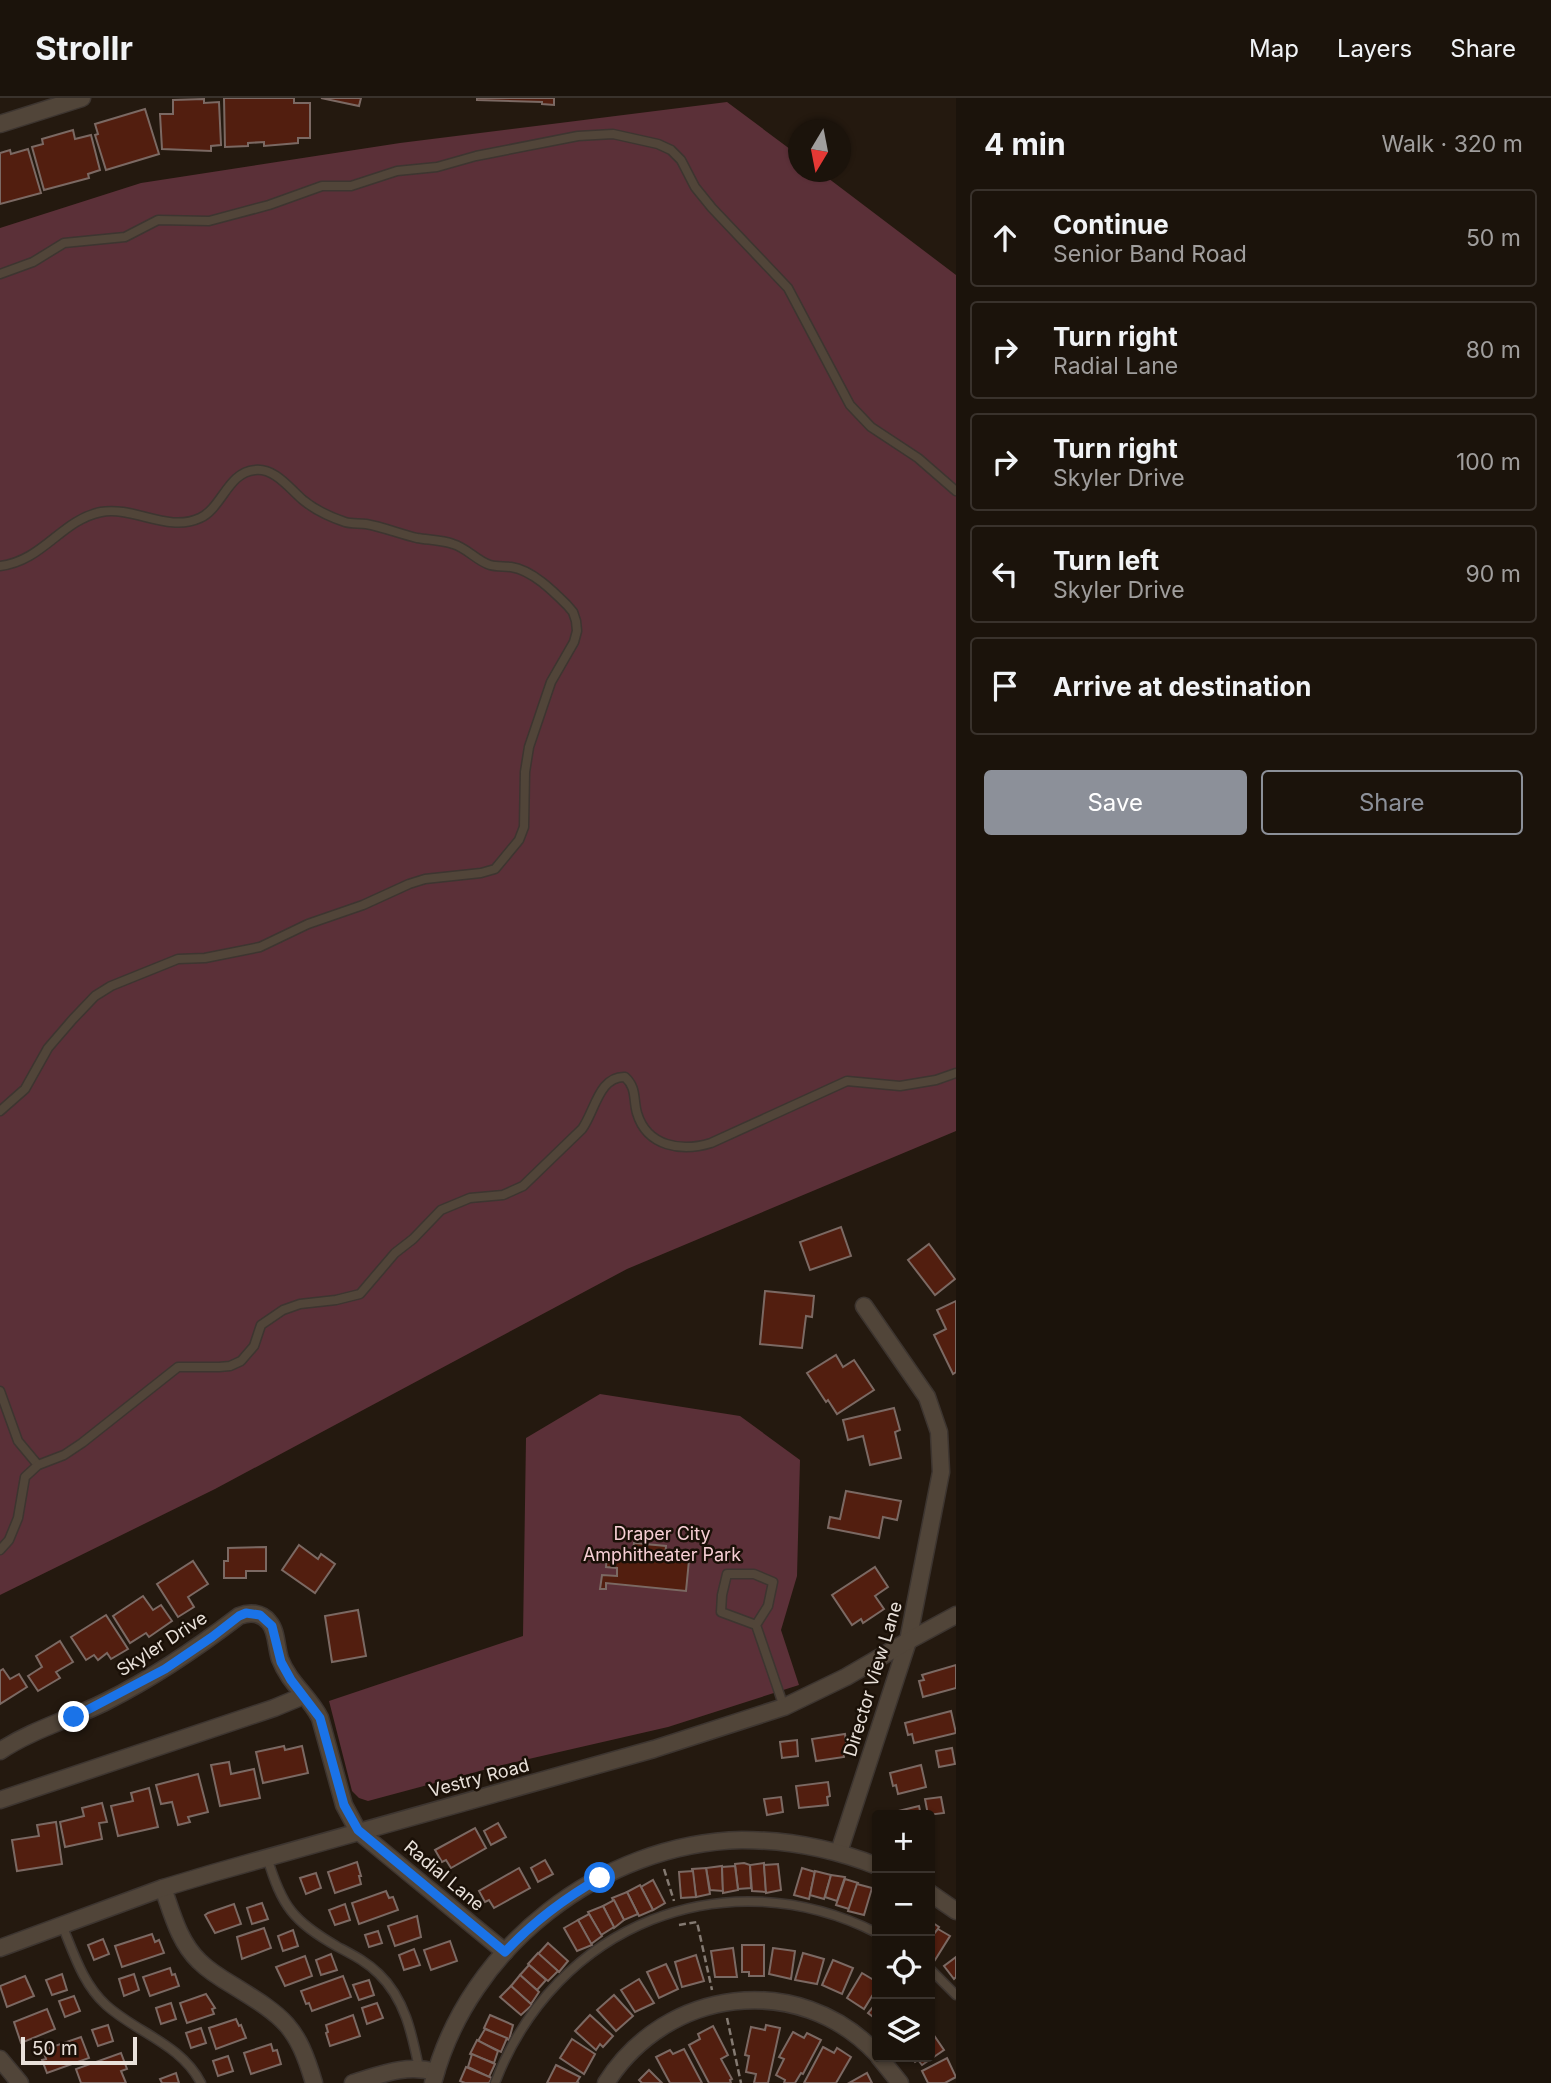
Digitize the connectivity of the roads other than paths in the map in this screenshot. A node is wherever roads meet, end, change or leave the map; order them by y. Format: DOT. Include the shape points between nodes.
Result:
graph roads {
  1 [pos="82,98"];
  2 [pos="0,124"];
  3 [pos="0,274"];
  4 [pos="956,491"];
  5 [pos="0,566"];
  6 [pos="956,1073"];
  7 [pos="0,1111"];
  8 [pos="864,1306"];
  9 [pos="0,1391"];
  10 [pos="38,1465"];
  11 [pos="949,1472"];
  12 [pos="0,1550"];
  13 [pos="956,1615"];
  14 [pos="756,1625"];
  15 [pos="908,1641"];
  16 [pos="303,1696"];
  17 [pos="784,1707"];
  18 [pos="0,1751"];
  19 [pos="0,1800"];
  20 [pos="358,1830"];
  21 [pos="839,1853"];
  22 [pos="267,1857"];
  23 [pos="872,1864"];
  24 [pos="163,1888"];
  25 [pos="935,1896"];
  26 [pos="956,1911"];
  27 [pos="62,1926"];
  28 [pos="872,1931"];
  29 [pos="0,1948"];
  30 [pos="505,1952"];
  31 [pos="935,1974"];
  32 [pos="956,1995"];
  33 [pos="872,2050"];
  34 [pos="0,2059"];
  35 [pos="883,2062"];
  36 [pos="419,2068"];
  37 [pos="435,2078"];
  38 [pos="20,2083"];
  39 [pos="201,2083"];
  40 [pos="314,2083"];
  41 [pos="353,2083"];
  42 [pos="495,2083"];
  43 [pos="606,2083"];
  44 [pos="900,2083"];
  1 -- 2 [label="street"];
  3 -- 4 [label="lane" via="33,262 64,243 125,237 158,220 209,221 322,186 351,186 397,170 437,167 578,136 635,138 671,150 712,208 788,288 860,417"];
  5 -- 7 [label="lane" via="42,550 69,526 103,512 172,522 199,519 235,480 254,470 284,481 304,501 347,523 455,544 487,564 525,571 567,605 577,631 551,682 529,747 524,827 495,869 425,879 260,947 178,959 111,986 73,1019 48,1048 25,1089"];
  6 -- 10 [label="lane" via="910,1085 847,1081 694,1148 666,1146 643,1127 632,1082 617,1077 601,1092 582,1129 523,1186 503,1195 470,1198 442,1210 395,1253 360,1294 283,1310 261,1325 254,1346 241,1361 230,1366 178,1367 82,1443"];
  8 -- 11 [label="street, Director View Lane" via="927,1397"];
  9 -- 10 [label="lane" via="18,1441"];
  10 -- 12 [label="lane" via="25,1477 18,1518"];
  11 -- 15 [label="street, Director View Lane"];
  13 -- 15 [label="street, Vestry Road"];
  14 -- 14 [label="lane" via="721,1612 727,1574 754,1574 773,1582 768,1606"];
  14 -- 17 [label="lane"];
  15 -- 17 [label="street, Vestry Road"];
  15 -- 21 [label="street, Director View Lane"];
  16 -- 18 [label="street, Skyler Drive" via="281,1662 269,1621 246,1613 141,1683"];
  16 -- 19 [label="street"];
  16 -- 20 [label="street, Skyler Drive" via="320,1718 344,1805"];
  17 -- 20 [label="street, Vestry Road" via="654,1749"];
  20 -- 22 [label="street, Vestry Road"];
  20 -- 30 [label="street, Radial Lane"];
  21 -- 23 [label="street"];
  21 -- 30 [label="street" via="806,1845 741,1840 652,1856 576,1891"];
  22 -- 24 [label="street, Vestry Road"];
  22 -- 36 [label="lane" via="278,1891 299,1922 370,1966 389,1985 407,2020"];
  24 -- 27 [label="street, Vestry Road"];
  24 -- 40 [label="street" via="192,1953 288,2023 304,2051"];
  25 -- 26 [label="street"];
  27 -- 29 [label="street, Vestry Road"];
  27 -- 39 [label="lane" via="82,1974 98,1997 178,2053"];
  28 -- 42 [label="lane" via="816,1909 768,1901 720,1902 646,1922 601,1946 561,1978 514,2038"];
  30 -- 37 [label="street" via="457,2021"];
  31 -- 32 [label="lane"];
  33 -- 43 [label="street" via="857,2036 807,2009 770,2001 715,2004 650,2034"];
  34 -- 38 [label="street"];
  35 -- 44 [label="street"];
  36 -- 37 [label="street"];
  36 -- 41 [label="street"];
}
